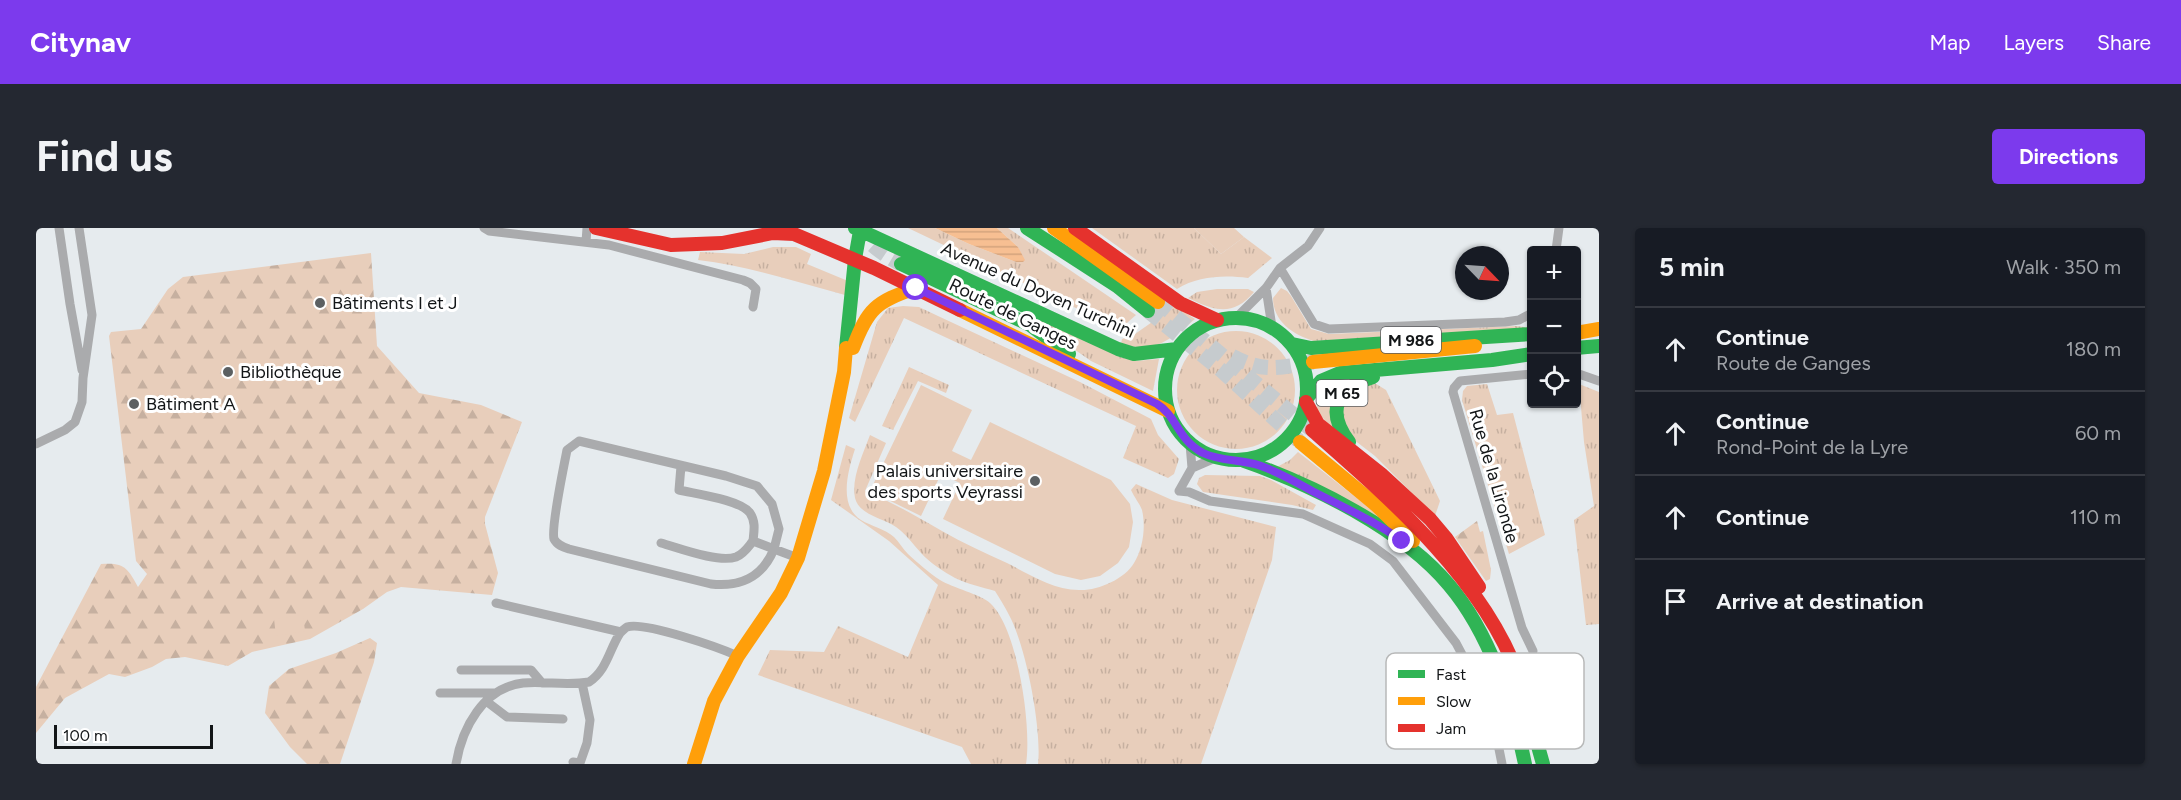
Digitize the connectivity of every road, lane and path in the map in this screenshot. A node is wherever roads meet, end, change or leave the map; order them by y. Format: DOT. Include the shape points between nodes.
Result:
graph roads {
  1 [pos="80,228"];
  2 [pos="484,228"];
  3 [pos="588,228"];
  4 [pos="596,228"];
  5 [pos="1027,228"];
  6 [pos="1054,228"];
  7 [pos="1075,228"];
  8 [pos="1320,228"];
  9 [pos="1559,228"];
  10 [pos="59,229"];
  11 [pos="859,229"];
  12 [pos="586,242"];
  13 [pos="1557,246"];
  14 [pos="855,259"];
  15 [pos="901,264"];
  16 [pos="1280,268"];
  17 [pos="916,288"];
  18 [pos="1266,288"];
  19 [pos="753,307"];
  20 [pos="1527,316"];
  21 [pos="1237,317"];
  22 [pos="1217,320"];
  23 [pos="1272,327"];
  24 [pos="1599,329"];
  25 [pos="1581,332"];
  26 [pos="1527,334"];
  27 [pos="1527,340"];
  28 [pos="1292,344"];
  29 [pos="1599,346"];
  30 [pos="1581,348"];
  31 [pos="1177,349"];
  32 [pos="1527,355"];
  33 [pos="1313,362"];
  34 [pos="1434,365"];
  35 [pos="844,372"];
  36 [pos="1095,374"];
  37 [pos="1527,374"];
  38 [pos="1581,375"];
  39 [pos="83,378"];
  40 [pos="1599,381"];
  41 [pos="1306,400"];
  42 [pos="1168,411"];
  43 [pos="1312,430"];
  44 [pos="1300,442"];
  45 [pos="36,444"];
  46 [pos="1190,444"];
  47 [pos="1215,458"];
  48 [pos="1241,460"];
  49 [pos="681,466"];
  50 [pos="1192,468"];
  51 [pos="1381,474"];
  52 [pos="753,541"];
  53 [pos="661,543"];
  54 [pos="774,549"];
  55 [pos="798,558"];
  56 [pos="1449,585"];
  57 [pos="496,603"];
  58 [pos="621,632"];
  59 [pos="1501,636"];
  60 [pos="1533,651"];
  61 [pos="1462,653"];
  62 [pos="1490,653"];
  63 [pos="1507,653"];
  64 [pos="738,656"];
  65 [pos="461,670"];
  66 [pos="542,683"];
  67 [pos="582,683"];
  68 [pos="440,693"];
  69 [pos="496,693"];
  70 [pos="486,701"];
  71 [pos="563,719"];
  72 [pos="1499,749"];
  73 [pos="1522,749"];
  74 [pos="1539,749"];
  75 [pos="573,762"];
  76 [pos="456,764"];
  77 [pos="694,764"];
  78 [pos="1502,764"];
  79 [pos="1525,764"];
  80 [pos="1543,764"];
  1 -- 39 [label="street" via="92,315"];
  2 -- 12 [label="street"];
  3 -- 12 [label="street"];
  4 -- 14 [label="main road, Route de Ganges" via="671,245 783,233"];
  5 -- 6 [label="main road" via="1153,306"];
  7 -- 22 [label="main road" via="1180,303"];
  8 -- 16 [label="street" via="1308,246"];
  9 -- 13 [label="street"];
  10 -- 39 [label="street"];
  11 -- 14 [label="main road"];
  11 -- 31 [label="main road, Avenue du Doyen Turchini" via="1119,349 1134,354"];
  12 -- 19 [label="street" via="695,266 750,283 756,289"];
  14 -- 17 [label="main road, Route de Ganges"];
  14 -- 35 [label="main road"];
  15 -- 36 [label="main road" via="1030,325"];
  16 -- 18 [label="street"];
  16 -- 20 [label="street" via="1314,324 1329,329 1505,322"];
  17 -- 35 [label="main road" via="879,303 866,315"];
  17 -- 36 [label="main road, Route de Ganges"];
  18 -- 21 [label="street"];
  18 -- 23 [label="street"];
  21 -- 22 [label="main road"];
  21 -- 23 [label="main road"];
  22 -- 31 [label="main road" via="1194,331"];
  23 -- 28 [label="main road"];
  24 -- 25 [label="main road"];
  26 -- 28 [label="main road, M 986" via="1311,348"];
  27 -- 33 [label="main road, M 65"];
  28 -- 41 [label="main road" via="1304,367"];
  29 -- 30 [label="main road"];
  31 -- 42 [label="main road" via="1165,379"];
  32 -- 34 [label="main road, M 986"];
  34 -- 41 [label="main road, M 986" via="1332,375 1321,381"];
  34 -- 51 [label="main road, M 65" via="1357,381 1340,396 1336,414 1341,434"];
  35 -- 55 [label="main road" via="824,471"];
  36 -- 42 [label="main road, Route de Ganges"];
  37 -- 60 [label="street, Rue de la Lironde" via="1460,381 1453,392 1522,628"];
  38 -- 40 [label="street"];
  39 -- 45 [label="street" via="82,402 75,422"];
  41 -- 48 [label="main road" via="1300,419 1286,440 1265,454"];
  41 -- 51 [label="main road, M 65" via="1318,424"];
  42 -- 46 [label="main road"];
  43 -- 59 [label="main road, M 65" via="1425,533"];
  44 -- 56 [label="main road" via="1407,532"];
  46 -- 47 [label="main road"];
  46 -- 50 [label="street"];
  47 -- 48 [label="main road"];
  47 -- 50 [label="street"];
  48 -- 56 [label="main road" via="1278,473 1377,524 1416,552"];
  49 -- 52 [label="street" via="679,490 733,502 749,511 755,524"];
  49 -- 54 [label="street" via="757,486 772,504 779,530"];
  49 -- 54 [label="street" via="579,441 567,450 554,538 560,547 726,585 741,583 759,572"];
  50 -- 61 [label="street" via="1179,490 1210,501 1303,514 1370,544 1393,561"];
  51 -- 59 [label="main road, M 65" via="1446,538 1484,595"];
  52 -- 53 [label="street" via="745,552 720,558"];
  52 -- 54 [label="street"];
  54 -- 55 [label="street"];
  55 -- 64 [label="main road" via="781,593"];
  56 -- 62 [label="main road"];
  57 -- 58 [label="street"];
  58 -- 64 [label="street" via="630,626 653,629"];
  58 -- 67 [label="street" via="598,676"];
  59 -- 63 [label="main road, M 65"];
  64 -- 77 [label="main road" via="714,701"];
  65 -- 66 [label="street" via="531,670"];
  66 -- 67 [label="street"];
  66 -- 69 [label="street" via="508,686"];
  67 -- 75 [label="street" via="590,720 580,763"];
  68 -- 69 [label="street"];
  69 -- 70 [label="street"];
  70 -- 71 [label="street" via="507,717"];
  70 -- 76 [label="street" via="465,730"];
  72 -- 78 [label="street"];
  73 -- 79 [label="main road"];
  74 -- 80 [label="main road, M 65"];
}
